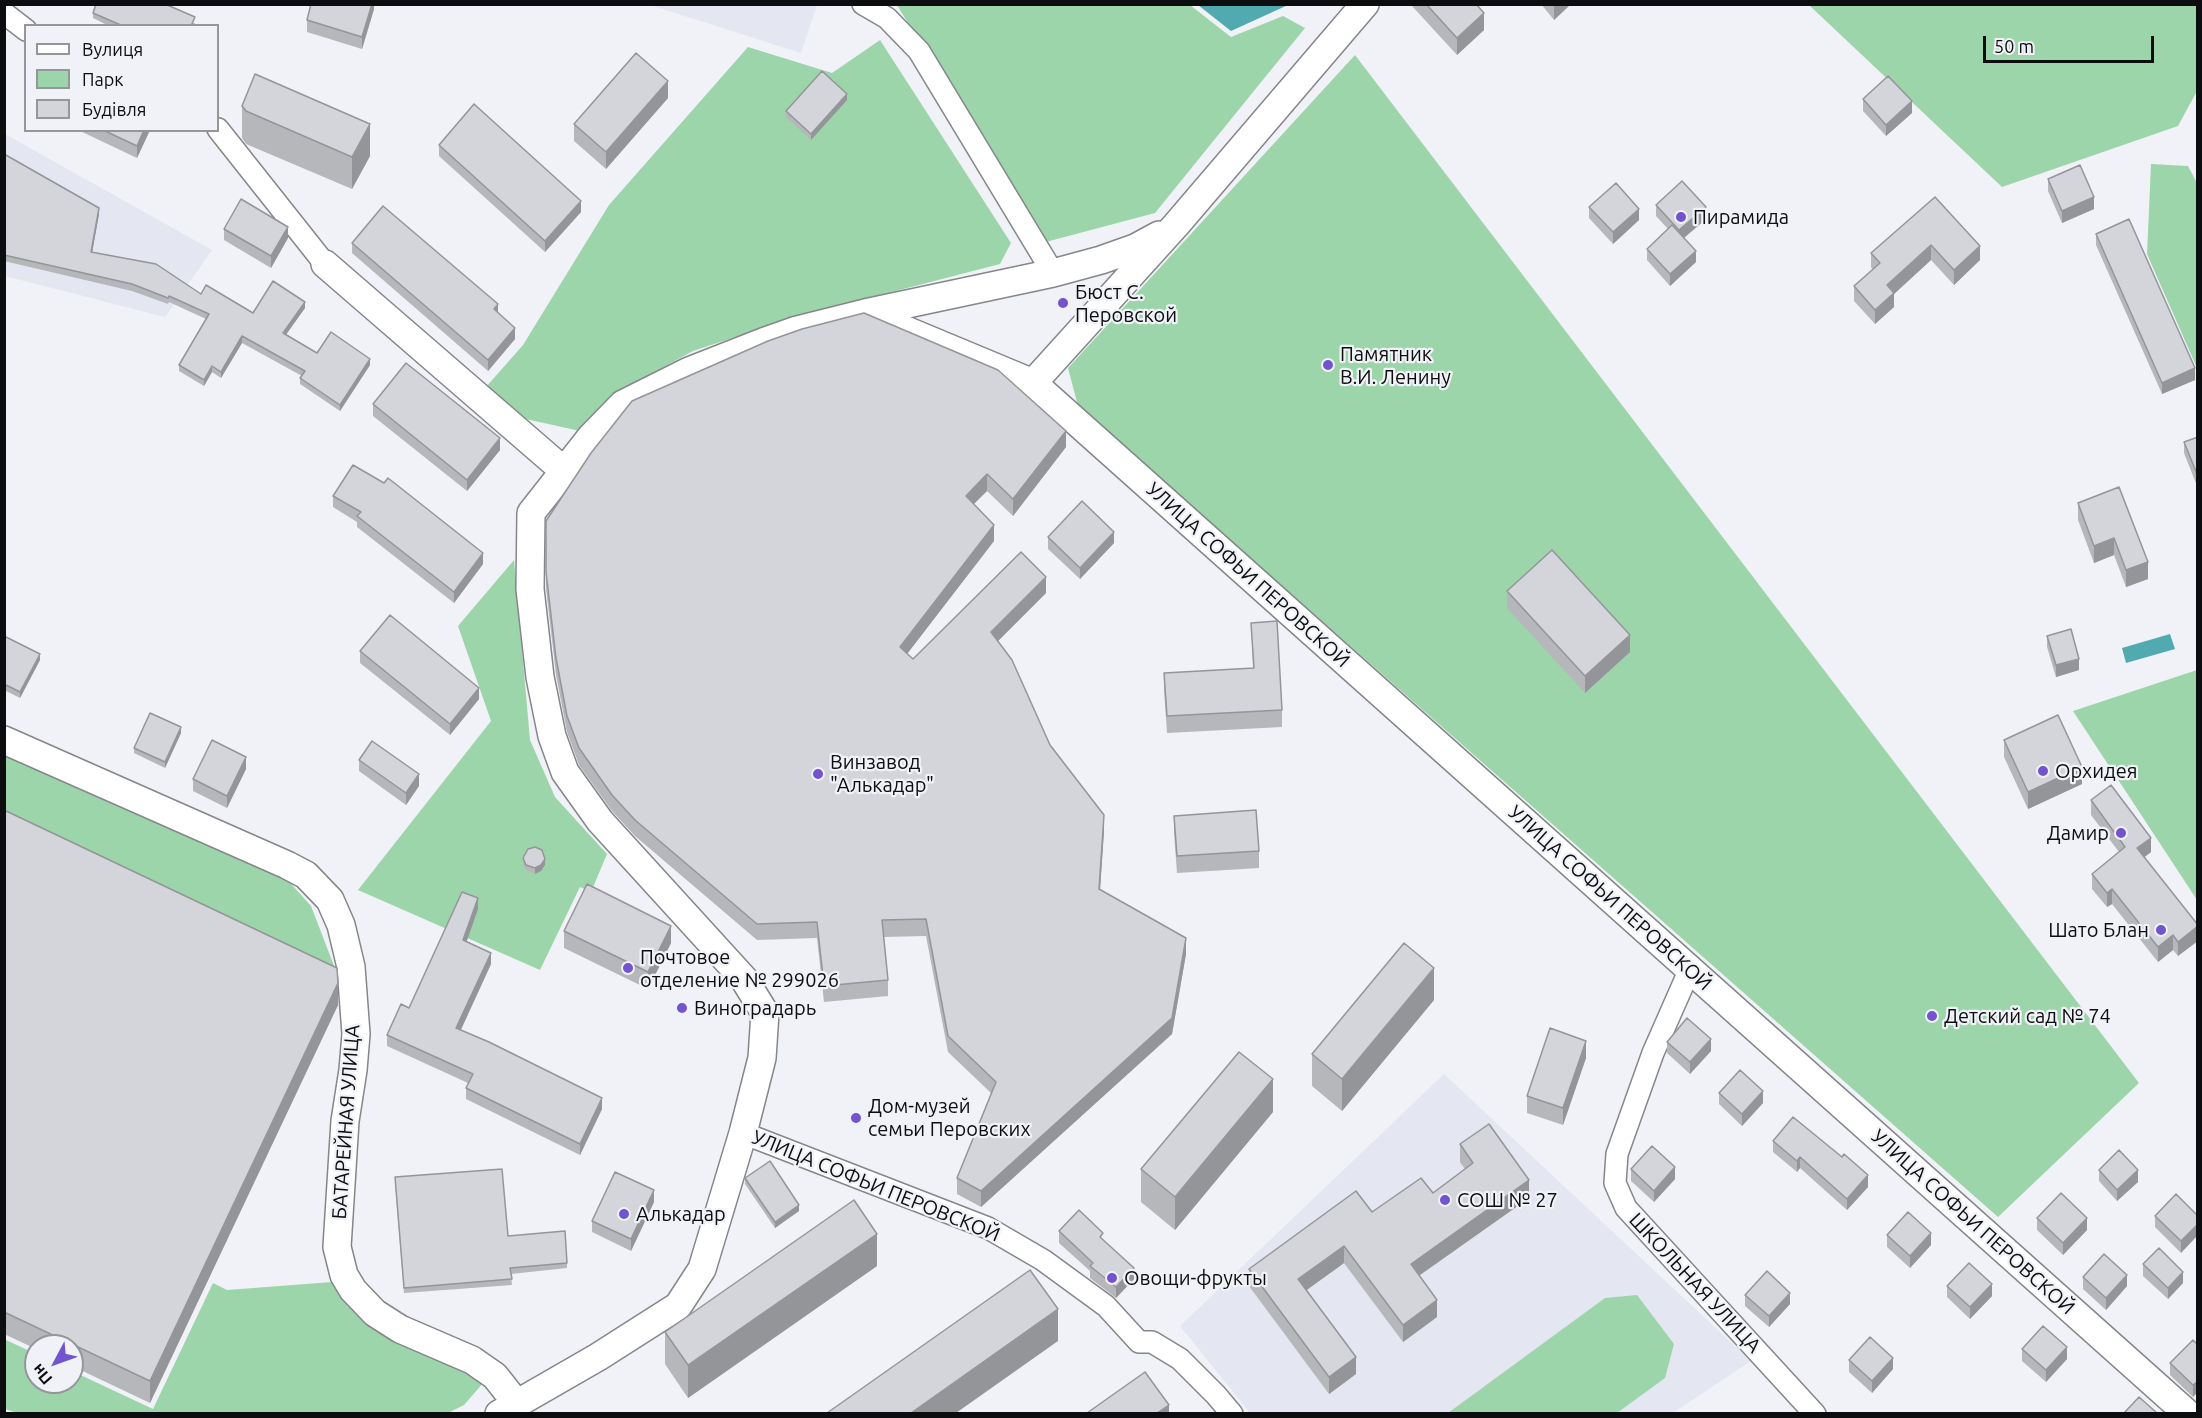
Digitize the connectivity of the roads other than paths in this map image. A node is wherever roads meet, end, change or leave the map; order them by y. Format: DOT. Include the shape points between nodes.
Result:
graph roads {
  1 [pos="863,4"];
  2 [pos="1365,4"];
  3 [pos="4,13"];
  4 [pos="24,28"];
  5 [pos="219,130"];
  6 [pos="1176,225"];
  7 [pos="325,264"];
  8 [pos="1053,273"];
  9 [pos="865,313"];
  10 [pos="1033,383"];
  11 [pos="563,470"];
  12 [pos="4,740"];
  13 [pos="1690,969"];
  14 [pos="743,1132"];
  15 [pos="508,1408"];
  16 [pos="1232,1413"];
  17 [pos="1815,1413"];
  18 [pos="2188,1413"];
  1 -- 8 [label="street" via="887,18 919,51"];
  2 -- 6 [label="street"];
  3 -- 4 [label="street"];
  5 -- 7 [label="street"];
  6 -- 8 [label="street" via="1135,248"];
  6 -- 10 [label="street"];
  7 -- 11 [label="street"];
  8 -- 9 [label="street"];
  9 -- 10 [label="street, УЛИЦА СОФЬИ ПЕРОВСКОЙ"];
  9 -- 11 [label="street, УЛИЦА СОФЬИ ПЕРОВСКОЙ" via="762,342 689,371 623,405"];
  10 -- 13 [label="street, УЛИЦА СОФЬИ ПЕРОВСКОЙ"];
  11 -- 14 [label="street, УЛИЦА СОФЬИ ПЕРОВСКОЙ" via="531,513 530,589 540,677 552,736 565,772 600,821 744,979 765,1013 762,1058"];
  12 -- 15 [label="street, БАТАРЕЙНАЯ УЛИЦА" via="287,865 306,875 330,900 341,925 351,967 356,1034 345,1121 337,1247 344,1275 375,1313 400,1329 472,1360 495,1376"];
  13 -- 17 [label="street, ШКОЛЬНАЯ УЛИЦА" via="1653,1053 1617,1154 1616,1183 1626,1208"];
  13 -- 18 [label="street, УЛИЦА СОФЬИ ПЕРОВСКОЙ"];
  14 -- 15 [label="street, УЛИЦА СОФЬИ ПЕРОВСКОЙ" via="702,1269 678,1306"];
  14 -- 16 [label="street, УЛИЦА СОФЬИ ПЕРОВСКОЙ" via="988,1228 1043,1260 1106,1306 1140,1342 1152,1342 1180,1359"];
}
